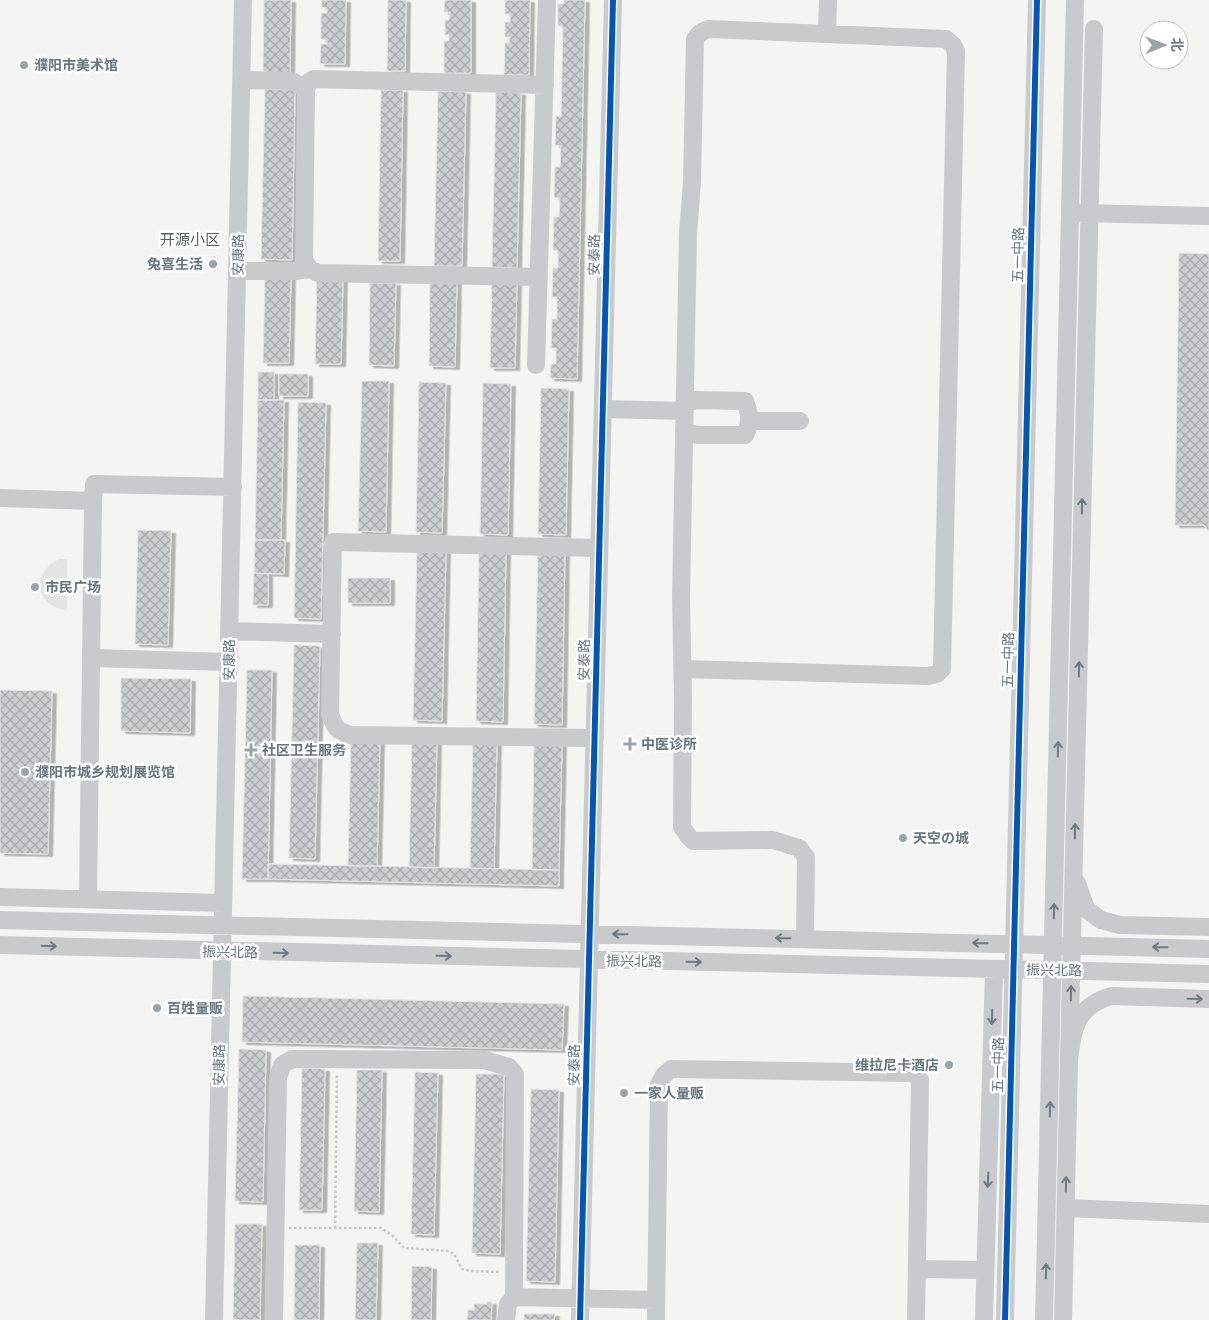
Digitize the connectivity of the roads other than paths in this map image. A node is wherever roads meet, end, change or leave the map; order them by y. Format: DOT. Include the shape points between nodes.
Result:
graph roads {
  1 [pos="243,0"];
  2 [pos="547,0"];
  3 [pos="613,0"];
  4 [pos="828,0"];
  5 [pos="1037,0"];
  6 [pos="1075,0"];
  7 [pos="1094,29"];
  8 [pos="827,34"];
  9 [pos="242,80"];
  10 [pos="545,85"];
  11 [pos="306,89"];
  12 [pos="1071,213"];
  13 [pos="1089,214"];
  14 [pos="1209,216"];
  15 [pos="310,269"];
  16 [pos="237,271"];
  17 [pos="539,277"];
  18 [pos="536,364"];
  19 [pos="685,408"];
  20 [pos="603,410"];
  21 [pos="750,421"];
  22 [pos="800,421"];
  23 [pos="684,432"];
  24 [pos="232,487"];
  25 [pos="0,498"];
  26 [pos="93,501"];
  27 [pos="599,548"];
  28 [pos="229,631"];
  29 [pos="332,634"];
  30 [pos="92,658"];
  31 [pos="228,662"];
  32 [pos="683,669"];
  33 [pos="594,738"];
  34 [pos="1074,870"];
  35 [pos="0,897"];
  36 [pos="88,899"];
  37 [pos="223,903"];
  38 [pos="0,920"];
  39 [pos="223,925"];
  40 [pos="1209,927"];
  41 [pos="590,934"];
  42 [pos="805,939"];
  43 [pos="1014,944"];
  44 [pos="1054,944"];
  45 [pos="0,945"];
  46 [pos="1072,945"];
  47 [pos="1209,949"];
  48 [pos="222,952"];
  49 [pos="589,960"];
  50 [pos="994,968"];
  51 [pos="1013,969"];
  52 [pos="1053,970"];
  53 [pos="1071,971"];
  54 [pos="1209,974"];
  55 [pos="1209,999"];
  56 [pos="1069,1060"];
  57 [pos="1066,1208"];
  58 [pos="1209,1214"];
  59 [pos="917,1269"];
  60 [pos="986,1270"];
  61 [pos="514,1297"];
  62 [pos="581,1298"];
  63 [pos="656,1300"];
  64 [pos="214,1320"];
  65 [pos="274,1320"];
  66 [pos="506,1320"];
  67 [pos="580,1320"];
  68 [pos="656,1320"];
  69 [pos="916,1320"];
  70 [pos="984,1320"];
  71 [pos="1005,1320"];
  72 [pos="1044,1320"];
  73 [pos="1063,1320"];
  1 -- 9 [label="street, 安康路"];
  2 -- 10 [label="street"];
  3 -- 20 [label="street, 安泰路"];
  4 -- 8 [label="street"];
  5 -- 43 [label="street, 五一中路"];
  6 -- 12 [label="street"];
  7 -- 13 [label="street"];
  8 -- 19 [label="street" via="708,29 696,39"];
  8 -- 32 [label="street" via="946,39 956,51 942,669 928,676"];
  9 -- 11 [label="street" via="292,81"];
  9 -- 16 [label="street, 安康路"];
  10 -- 11 [label="street" via="314,79"];
  10 -- 17 [label="street"];
  11 -- 15 [label="street" via="304,262"];
  12 -- 13 [label="street"];
  44 -- 12 [label="street, one-way"];
  13 -- 14 [label="street"];
  34 -- 13 [label="street, one-way"];
  15 -- 16 [label="street"];
  15 -- 17 [label="street" via="318,273"];
  16 -- 24 [label="street, 安康路"];
  17 -- 18 [label="street"];
  19 -- 20 [label="street"];
  19 -- 21 [label="street" via="696,400 745,401"];
  19 -- 23 [label="street"];
  20 -- 27 [label="street, 安泰路"];
  21 -- 22 [label="street"];
  21 -- 23 [label="street" via="745,435"];
  23 -- 32 [label="street"];
  24 -- 26 [label="street" via="94,484"];
  24 -- 28 [label="street, 安康路"];
  25 -- 26 [label="street"];
  26 -- 30 [label="street"];
  27 -- 29 [label="street" via="334,542"];
  27 -- 33 [label="street, 安泰路"];
  28 -- 29 [label="street"];
  28 -- 31 [label="street, 安康路"];
  29 -- 33 [label="street" via="330,714 339,731 350,735"];
  30 -- 31 [label="street"];
  30 -- 36 [label="street"];
  31 -- 37 [label="street, 安康路"];
  32 -- 42 [label="street" via="682,827 693,841 773,840 799,848 806,857"];
  33 -- 41 [label="street, 安泰路"];
  34 -- 40 [label="street" via="1086,908 1101,920 1120,925"];
  34 -- 46 [label="street"];
  35 -- 36 [label="street"];
  36 -- 37 [label="street"];
  37 -- 39 [label="street, 安康路"];
  38 -- 39 [label="street, 振兴北路"];
  39 -- 41 [label="street, 振兴北路"];
  39 -- 48 [label="street, 安康路"];
  42 -- 41 [label="street, 振兴北路, one-way"];
  41 -- 49 [label="street, 安泰路"];
  43 -- 42 [label="street, 振兴北路, one-way"];
  43 -- 44 [label="street, 振兴北路"];
  43 -- 51 [label="street, 五一中路"];
  44 -- 46 [label="street, 振兴北路"];
  44 -- 52 [label="street"];
  45 -- 48 [label="street, 振兴北路, one-way"];
  47 -- 46 [label="street, 振兴北路, one-way"];
  46 -- 53 [label="street"];
  48 -- 49 [label="street, 振兴北路, one-way"];
  48 -- 64 [label="street, 安康路"];
  49 -- 50 [label="street, 振兴北路, one-way"];
  49 -- 62 [label="street, 安泰路"];
  50 -- 51 [label="street, 振兴北路"];
  50 -- 60 [label="street, one-way"];
  51 -- 52 [label="street, 振兴北路"];
  51 -- 71 [label="street, 五一中路"];
  52 -- 53 [label="street, 振兴北路"];
  72 -- 52 [label="street, one-way"];
  53 -- 54 [label="street, 振兴北路"];
  56 -- 53 [label="street, one-way"];
  56 -- 55 [label="street, one-way" via="1072,1033 1082,1012 1099,1000 1111,996"];
  57 -- 56 [label="street, one-way"];
  57 -- 58 [label="street"];
  57 -- 73 [label="street"];
  59 -- 60 [label="street"];
  59 -- 63 [label="street" via="920,1080 913,1074 671,1069 659,1084"];
  59 -- 69 [label="street"];
  60 -- 70 [label="street"];
  61 -- 62 [label="street"];
  61 -- 65 [label="street" via="515,1074 509,1067 484,1060 292,1059 282,1065 278,1078"];
  61 -- 66 [label="street" via="508,1304"];
  62 -- 63 [label="street"];
  62 -- 67 [label="street, 安泰路"];
  63 -- 68 [label="street"];
}
